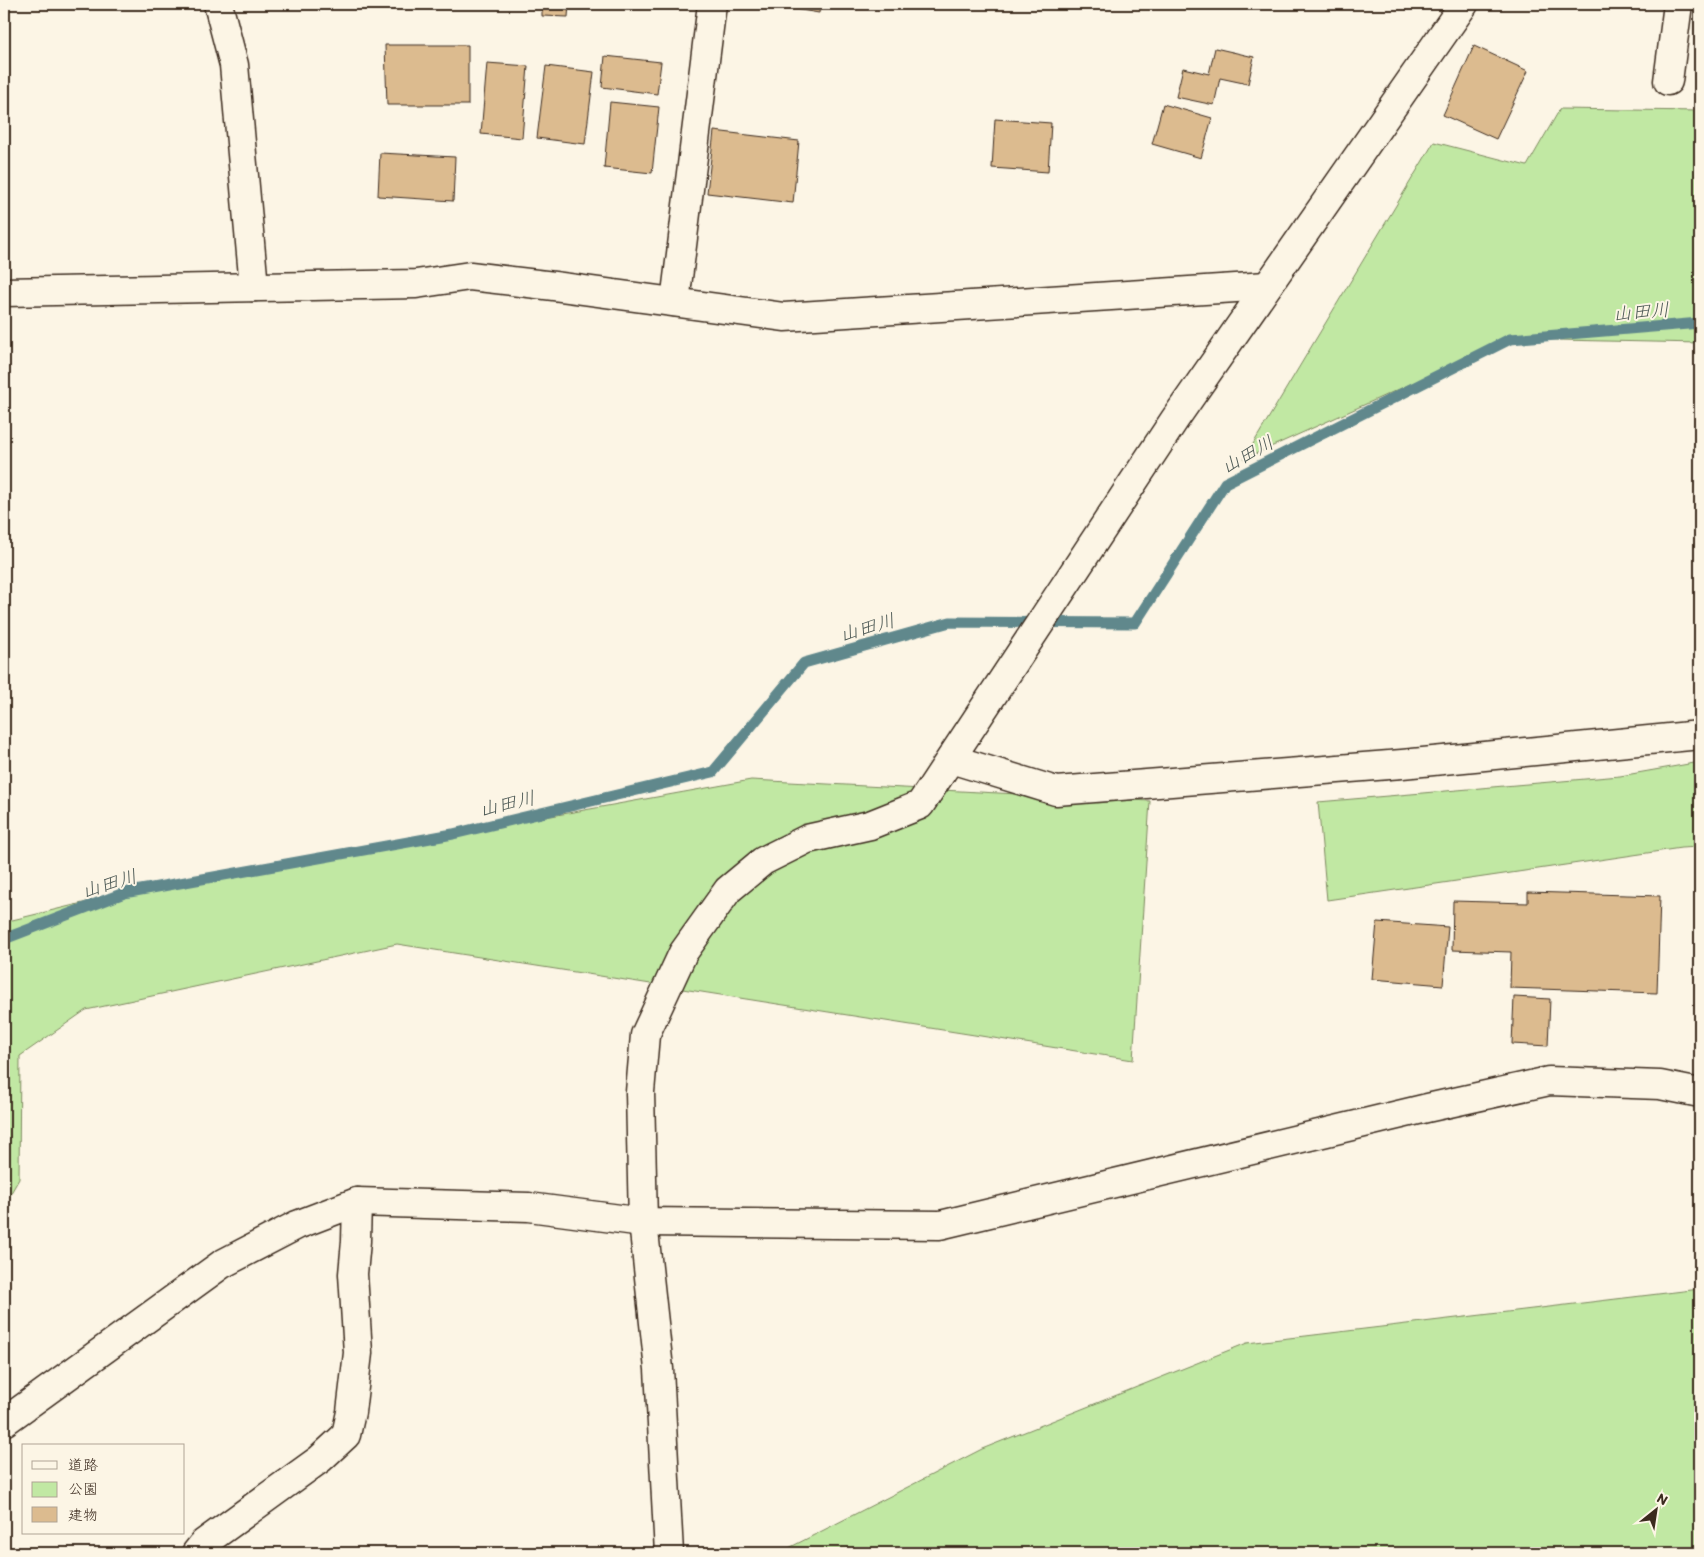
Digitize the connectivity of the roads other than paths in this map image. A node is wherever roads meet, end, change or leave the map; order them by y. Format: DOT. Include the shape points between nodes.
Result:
graph roads {
  1 [pos="218,4"];
  2 [pos="712,4"];
  3 [pos="1464,4"];
  4 [pos="1678,4"];
  5 [pos="1668,81"];
  6 [pos="1267,286"];
  7 [pos="254,287"];
  8 [pos="4,292"];
  9 [pos="675,302"];
  10 [pos="1700,735"];
  11 [pos="952,760"];
  12 [pos="1700,1093"];
  13 [pos="357,1202"];
  14 [pos="643,1222"];
  15 [pos="4,1422"];
  16 [pos="196,1553"];
  17 [pos="669,1553"];
  1 -- 7 [label="street" via="234,65"];
  2 -- 9 [label="street"];
  3 -- 6 [label="street"];
  4 -- 5 [label="street"];
  6 -- 9 [label="street" via="784,317"];
  6 -- 11 [label="street" via="1175,419"];
  7 -- 8 [label="street"];
  7 -- 9 [label="street" via="416,284 470,276"];
  10 -- 11 [label="street" via="1402,764 1056,791"];
  11 -- 14 [label="street" via="920,805 870,825 807,839 763,861 728,890 682,953 645,1035 640,1092"];
  12 -- 14 [label="street" via="1660,1085 1549,1081 940,1225"];
  13 -- 14 [label="street" via="529,1208"];
  13 -- 15 [label="street" via="297,1225 222,1264"];
  13 -- 16 [label="street" via="353,1274 358,1353 346,1435 320,1458 204,1543"];
  14 -- 17 [label="street" via="659,1369"];
}
